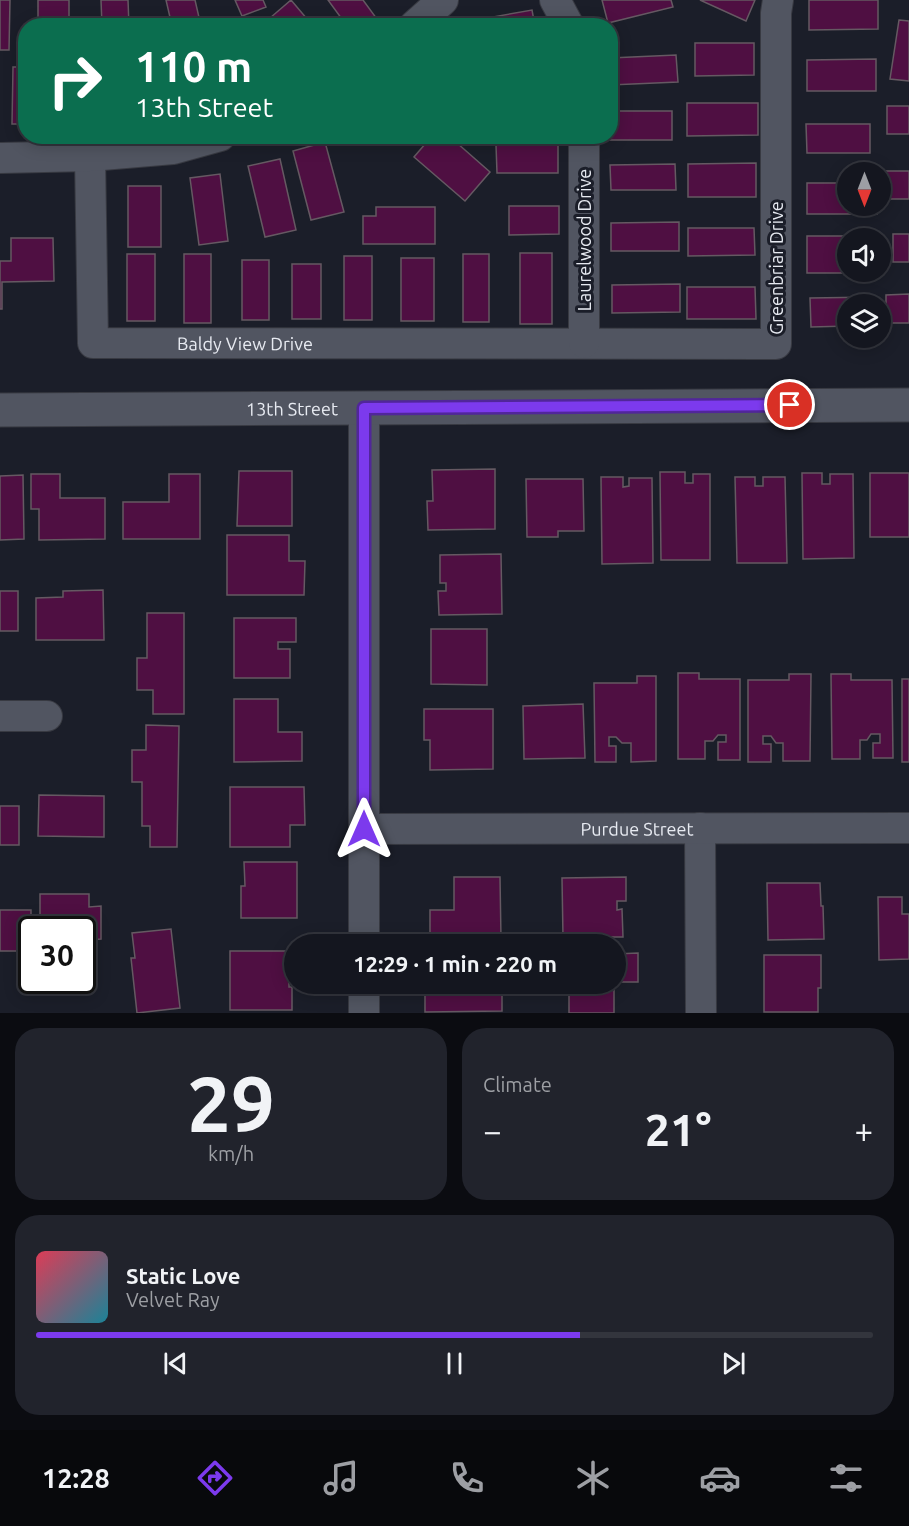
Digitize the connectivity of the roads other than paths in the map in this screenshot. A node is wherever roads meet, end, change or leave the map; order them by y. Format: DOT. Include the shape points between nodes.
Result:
graph roads {
  1 [pos="443,0"];
  2 [pos="555,0"];
  3 [pos="778,0"];
  4 [pos="423,18"];
  5 [pos="564,18"];
  6 [pos="191,144"];
  7 [pos="584,144"];
  8 [pos="90,156"];
  9 [pos="0,158"];
  10 [pos="584,343"];
  11 [pos="909,405"];
  12 [pos="364,408"];
  13 [pos="0,410"];
  14 [pos="0,716"];
  15 [pos="47,716"];
  16 [pos="700,828"];
  17 [pos="909,828"];
  18 [pos="364,829"];
  19 [pos="364,934"];
  20 [pos="364,994"];
  21 [pos="364,1013"];
  22 [pos="701,1013"];
  1 -- 4 [label="street"];
  2 -- 5 [label="street"];
  3 -- 10 [label="street, Greenbriar Drive" via="776,344"];
  6 -- 8 [label="street"];
  7 -- 10 [label="street, Laurelwood Drive"];
  8 -- 9 [label="street"];
  8 -- 10 [label="street, Baldy View Drive" via="93,343"];
  11 -- 12 [label="street, 13th Street"];
  12 -- 13 [label="street, 13th Street"];
  12 -- 18 [label="street"];
  14 -- 15 [label="street"];
  16 -- 17 [label="street, Purdue Street"];
  16 -- 18 [label="street, Purdue Street"];
  16 -- 22 [label="street"];
  18 -- 19 [label="street"];
  20 -- 21 [label="street"];
}
